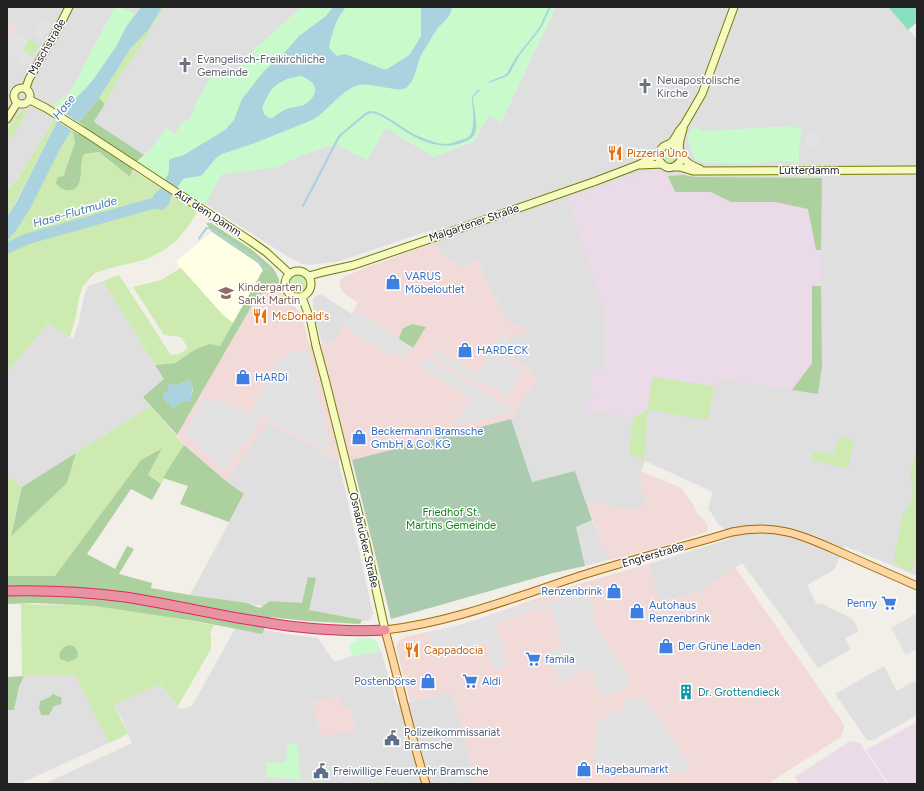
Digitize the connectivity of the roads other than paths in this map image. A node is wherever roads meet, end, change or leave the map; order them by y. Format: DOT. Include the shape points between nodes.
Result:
graph roads {
  1 [pos="69,7"];
  2 [pos="734,7"];
  3 [pos="26,88"];
  4 [pos="30,100"];
  5 [pos="17,103"];
  6 [pos="7,119"];
  7 [pos="684,124"];
  8 [pos="669,144"];
  9 [pos="681,152"];
  10 [pos="659,154"];
  11 [pos="662,164"];
  12 [pos="638,165"];
  13 [pos="674,167"];
  14 [pos="702,170"];
  15 [pos="917,170"];
  16 [pos="290,274"];
  17 [pos="309,276"];
  18 [pos="302,296"];
  19 [pos="917,586"];
  20 [pos="7,591"];
  21 [pos="385,630"];
  22 [pos="426,784"];
  1 -- 3 [label="street, Maschstraße"];
  2 -- 7 [label="street" via="702,94"];
  3 -- 4 [label="street" via="30,92"];
  3 -- 5 [label="street" via="18,88 14,92"];
  4 -- 5 [label="street" via="24,104"];
  4 -- 16 [label="street, Auf dem Damm" via="122,156 252,242"];
  5 -- 6 [label="street"];
  7 -- 8 [label="street"];
  7 -- 9 [label="street" via="680,140"];
  8 -- 9 [label="street" via="675,145"];
  8 -- 10 [label="street" via="663,146"];
  9 -- 13 [label="street" via="680,162"];
  9 -- 14 [label="street, Lutterdamm" via="684,160"];
  10 -- 11 [label="street"];
  10 -- 12 [label="street, Malgartener Straße"];
  11 -- 12 [label="street, Malgartener Straße"];
  11 -- 13 [label="street"];
  12 -- 17 [label="street, Malgartener Straße" via="384,255"];
  13 -- 14 [label="street, Lutterdamm"];
  14 -- 15 [label="street, Lutterdamm"];
  16 -- 17 [label="street" via="302,271"];
  16 -- 18 [label="street" via="285,282 289,294"];
  17 -- 18 [label="street" via="311,288"];
  18 -- 21 [label="street, Osnabrücker Straße" via="311,322"];
  19 -- 21 [label="main road, Engterstraße" via="799,535 761,528 732,532 588,573 436,621"];
  20 -- 21 [label="highway" via="66,592 125,598 297,627 355,631"];
  21 -- 22 [label="main road, Osnabrücker Straße"];
}
